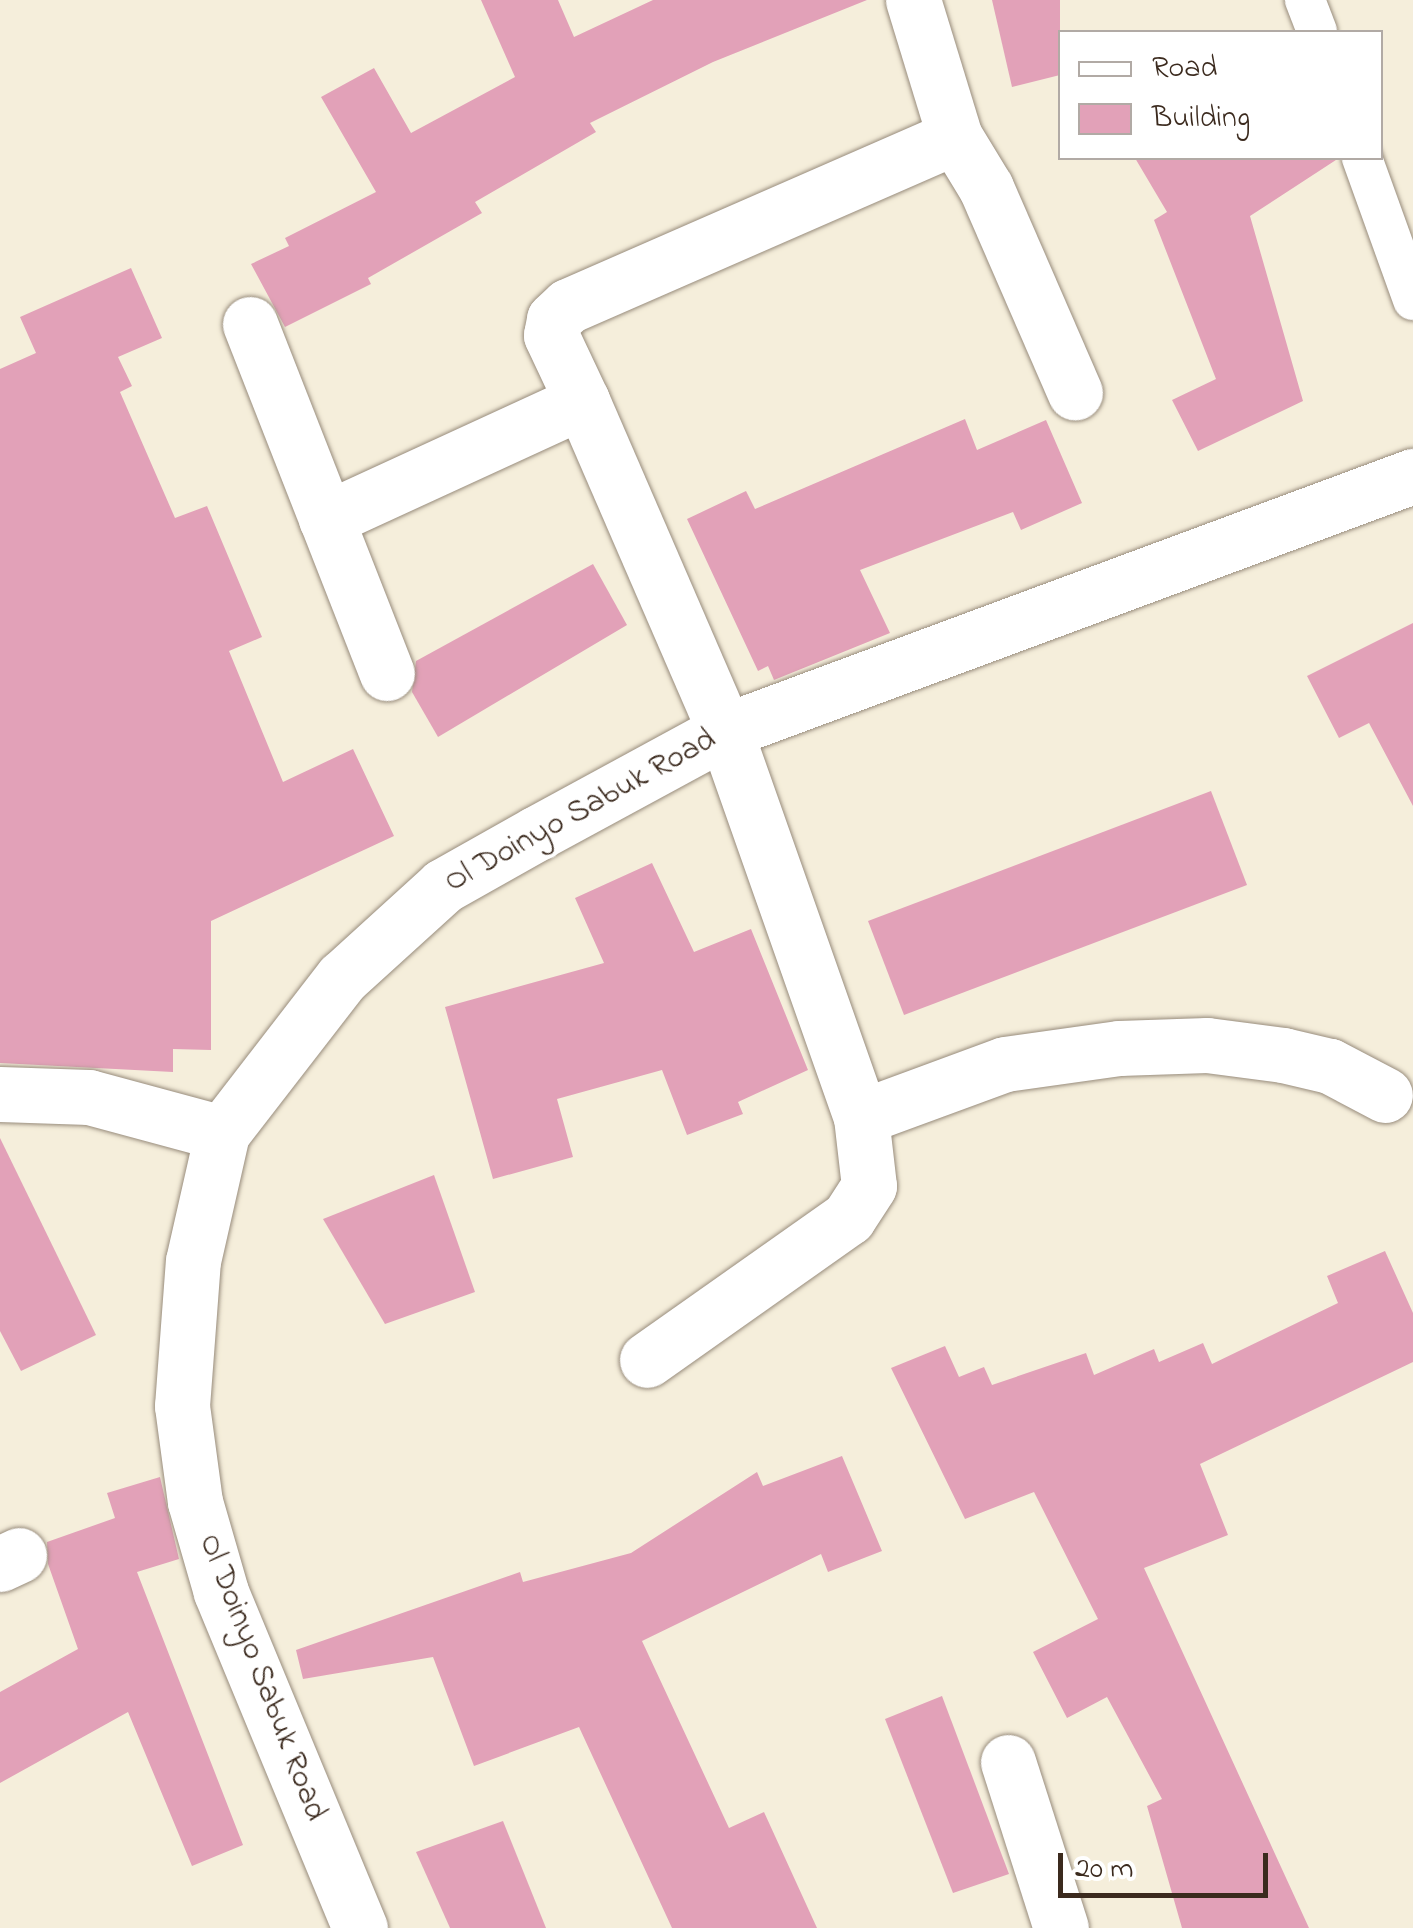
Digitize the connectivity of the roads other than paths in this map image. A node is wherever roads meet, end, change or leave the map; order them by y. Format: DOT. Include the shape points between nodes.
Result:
graph roads {
  1 [pos="913,0"];
  2 [pos="1305,0"];
  3 [pos="1316,30"];
  4 [pos="955,137"];
  5 [pos="1363,160"];
  6 [pos="1413,300"];
  7 [pos="250,324"];
  8 [pos="1076,393"];
  9 [pos="582,401"];
  10 [pos="1413,476"];
  11 [pos="326,518"];
  12 [pos="386,673"];
  13 [pos="725,731"];
  14 [pos="0,1094"];
  15 [pos="1385,1095"];
  16 [pos="860,1117"];
  17 [pos="222,1134"];
  18 [pos="647,1360"];
  19 [pos="1008,1762"];
  20 [pos="360,1928"];
  21 [pos="1061,1928"];
  1 -- 4 [label="street"];
  2 -- 3 [label="lane"];
  4 -- 8 [label="street" via="986,188"];
  4 -- 9 [label="street" via="568,306 554,319 551,335"];
  5 -- 6 [label="lane"];
  7 -- 11 [label="street"];
  9 -- 11 [label="street"];
  9 -- 13 [label="street"];
  10 -- 13 [label="street, Ol Doinyo Sabuk Road"];
  11 -- 12 [label="street"];
  13 -- 16 [label="street"];
  13 -- 17 [label="street, Ol Doinyo Sabuk Road" via="442,886 342,978"];
  14 -- 17 [label="street" via="89,1098"];
  15 -- 16 [label="street" via="1330,1066 1283,1054 1208,1045 1119,1048 1006,1064"];
  16 -- 18 [label="street" via="869,1186 848,1218"];
  17 -- 20 [label="street, Ol Doinyo Sabuk Road" via="193,1261 182,1406 195,1502 221,1592"];
  19 -- 21 [label="street"];
}
